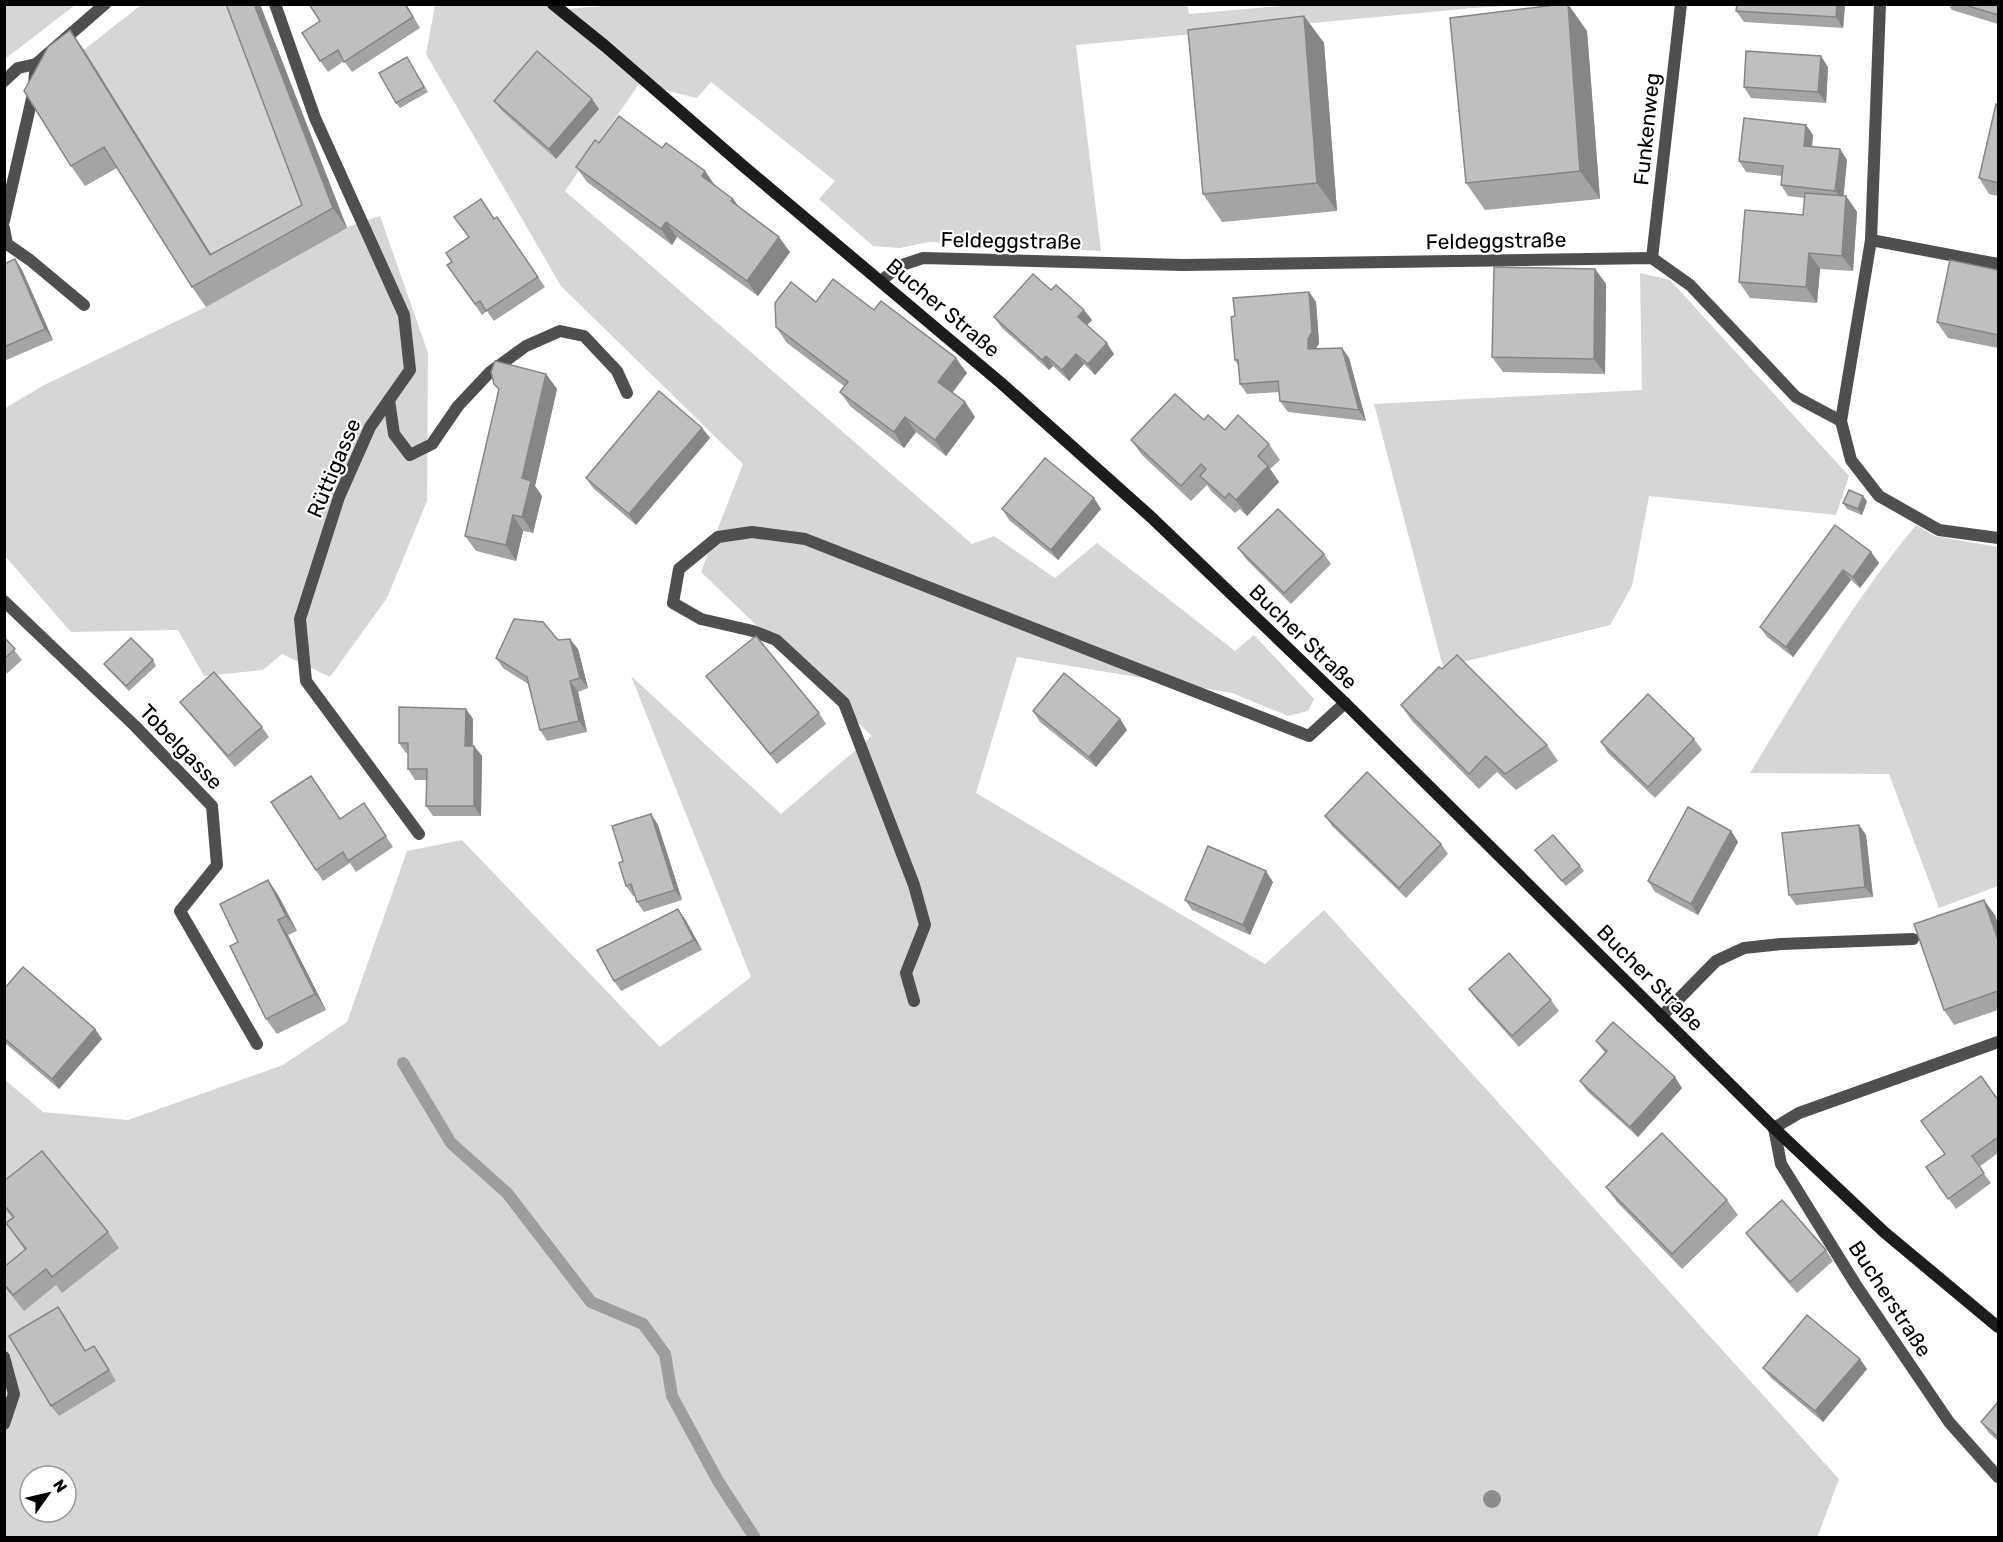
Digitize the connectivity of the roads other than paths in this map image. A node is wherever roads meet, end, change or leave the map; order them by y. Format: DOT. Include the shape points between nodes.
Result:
graph roads {
  1 [pos="105,4"];
  2 [pos="275,4"];
  3 [pos="553,4"];
  4 [pos="1681,4"];
  5 [pos="1880,4"];
  6 [pos="36,64"];
  7 [pos="4,81"];
  8 [pos="4,221"];
  9 [pos="4,228"];
  10 [pos="1871,240"];
  11 [pos="1652,258"];
  12 [pos="1998,264"];
  13 [pos="881,281"];
  14 [pos="84,305"];
  15 [pos="627,393"];
  16 [pos="389,400"];
  17 [pos="1841,421"];
  18 [pos="1998,538"];
  19 [pos="4,601"];
  20 [pos="1345,703"];
  21 [pos="419,834"];
  22 [pos="1913,939"];
  23 [pos="914,1001"];
  24 [pos="1661,1017"];
  25 [pos="1998,1042"];
  26 [pos="257,1044"];
  27 [pos="1774,1128"];
  28 [pos="1998,1328"];
  29 [pos="4,1358"];
  30 [pos="4,1424"];
  31 [pos="1998,1477"];
  1 -- 6 [label="street"];
  2 -- 16 [label="street, Rüttigasse" via="315,118 404,315 410,370"];
  3 -- 13 [label="street, Bucher Straße"];
  4 -- 11 [label="street, Funkenweg"];
  5 -- 10 [label="street"];
  6 -- 7 [label="street" via="18,68"];
  6 -- 8 [label="street" via="33,94"];
  9 -- 14 [label="street" via="7,244"];
  10 -- 12 [label="street"];
  10 -- 17 [label="street"];
  11 -- 13 [label="street, Feldeggstraße" via="1182,265 923,258 900,266"];
  11 -- 17 [label="street" via="1690,285 1796,398"];
  13 -- 20 [label="street, Bucher Straße" via="1142,509"];
  15 -- 16 [label="street" via="617,371 584,336 560,331 526,346 490,372 458,406 432,444 410,455 394,434"];
  16 -- 21 [label="street, Rüttigasse" via="370,427 339,497 300,619 306,681"];
  17 -- 18 [label="street" via="1851,460 1879,496 1939,530"];
  19 -- 26 [label="street, Tobelgasse" via="212,806 217,865 180,910"];
  20 -- 23 [label="street" via="1309,736 805,539 752,532 718,537 679,568 673,603 701,619 776,640 844,703 914,885 925,925 906,972"];
  20 -- 24 [label="street, Bucher Straße"];
  22 -- 24 [label="street" via="1744,948 1716,961"];
  24 -- 27 [label="street, Bucher Straße"];
  25 -- 27 [label="street" via="1798,1113"];
  27 -- 28 [label="street, Bucher Straße" via="1884,1232"];
  27 -- 31 [label="street, Bucherstraße" via="1781,1164 1856,1285 1948,1422"];
  29 -- 30 [label="street" via="14,1394"];
}
